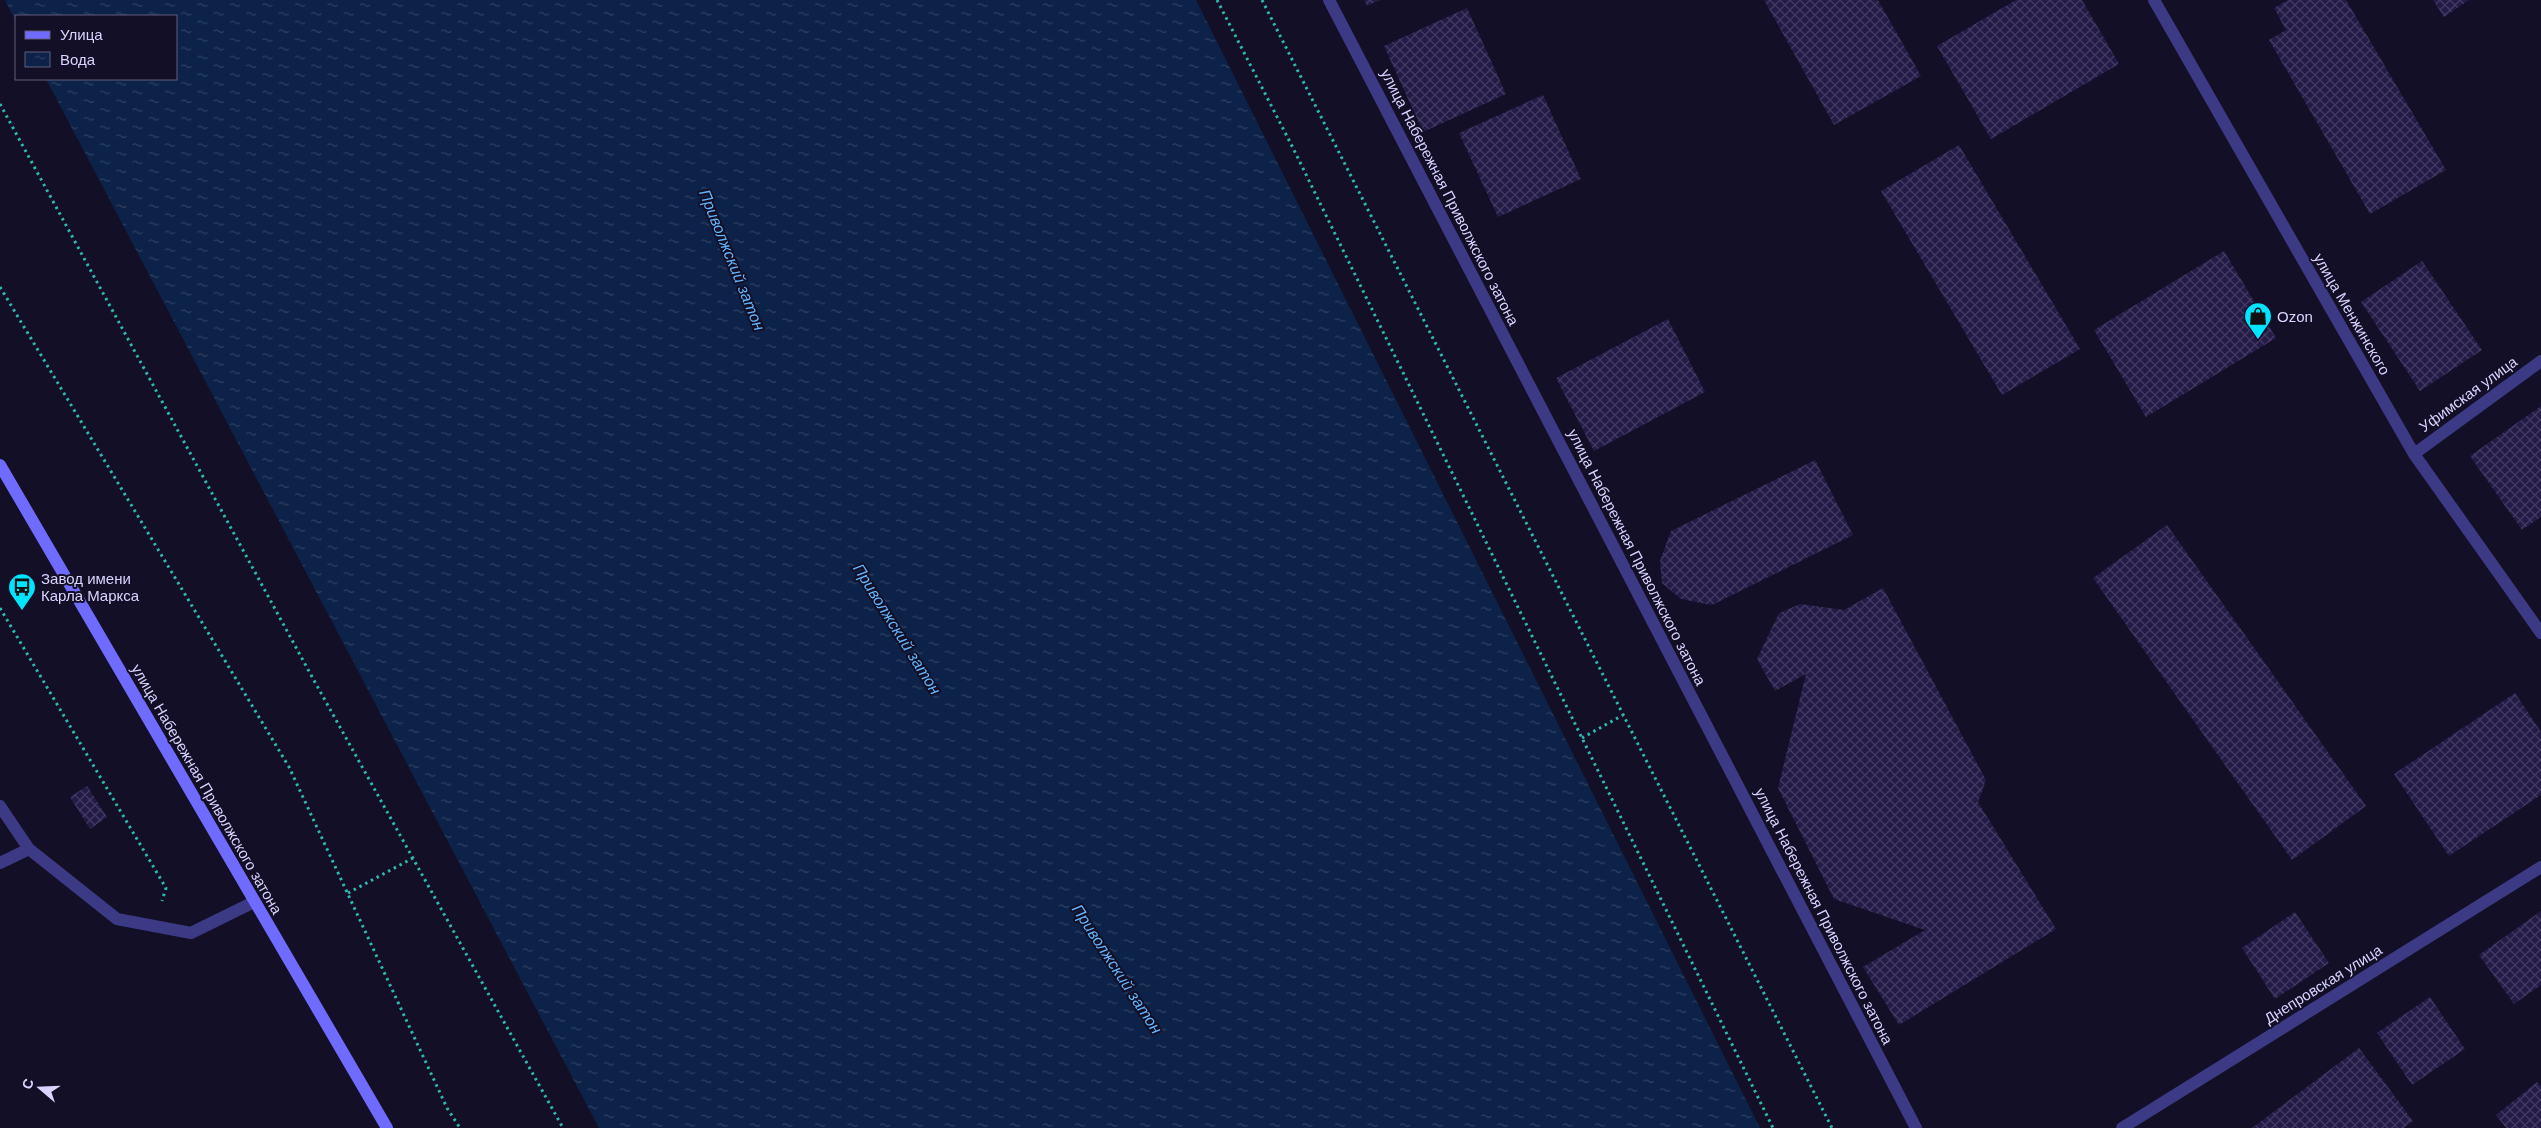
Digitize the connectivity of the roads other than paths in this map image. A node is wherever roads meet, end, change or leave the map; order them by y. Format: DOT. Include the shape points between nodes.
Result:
graph roads {
  1 [pos="1330,0"];
  2 [pos="2154,0"];
  3 [pos="2541,361"];
  4 [pos="2414,454"];
  5 [pos="0,465"];
  6 [pos="2541,633"];
  7 [pos="0,806"];
  8 [pos="29,849"];
  9 [pos="0,863"];
  10 [pos="2541,867"];
  11 [pos="254,902"];
  12 [pos="387,1128"];
  13 [pos="1916,1128"];
  14 [pos="2122,1128"];
  1 -- 13 [label="street, улица Набережная Приволжского затона"];
  2 -- 4 [label="street, улица Менжинского"];
  3 -- 4 [label="street, Уфимская улица"];
  4 -- 6 [label="street, улица Менжинского"];
  5 -- 11 [label="main road, улица Набережная Приволжского затона"];
  7 -- 8 [label="street"];
  8 -- 9 [label="street"];
  8 -- 11 [label="street" via="117,919 191,933"];
  10 -- 14 [label="street, Днепровская улица"];
  11 -- 12 [label="main road, улица Набережная Приволжского затона"];
}
